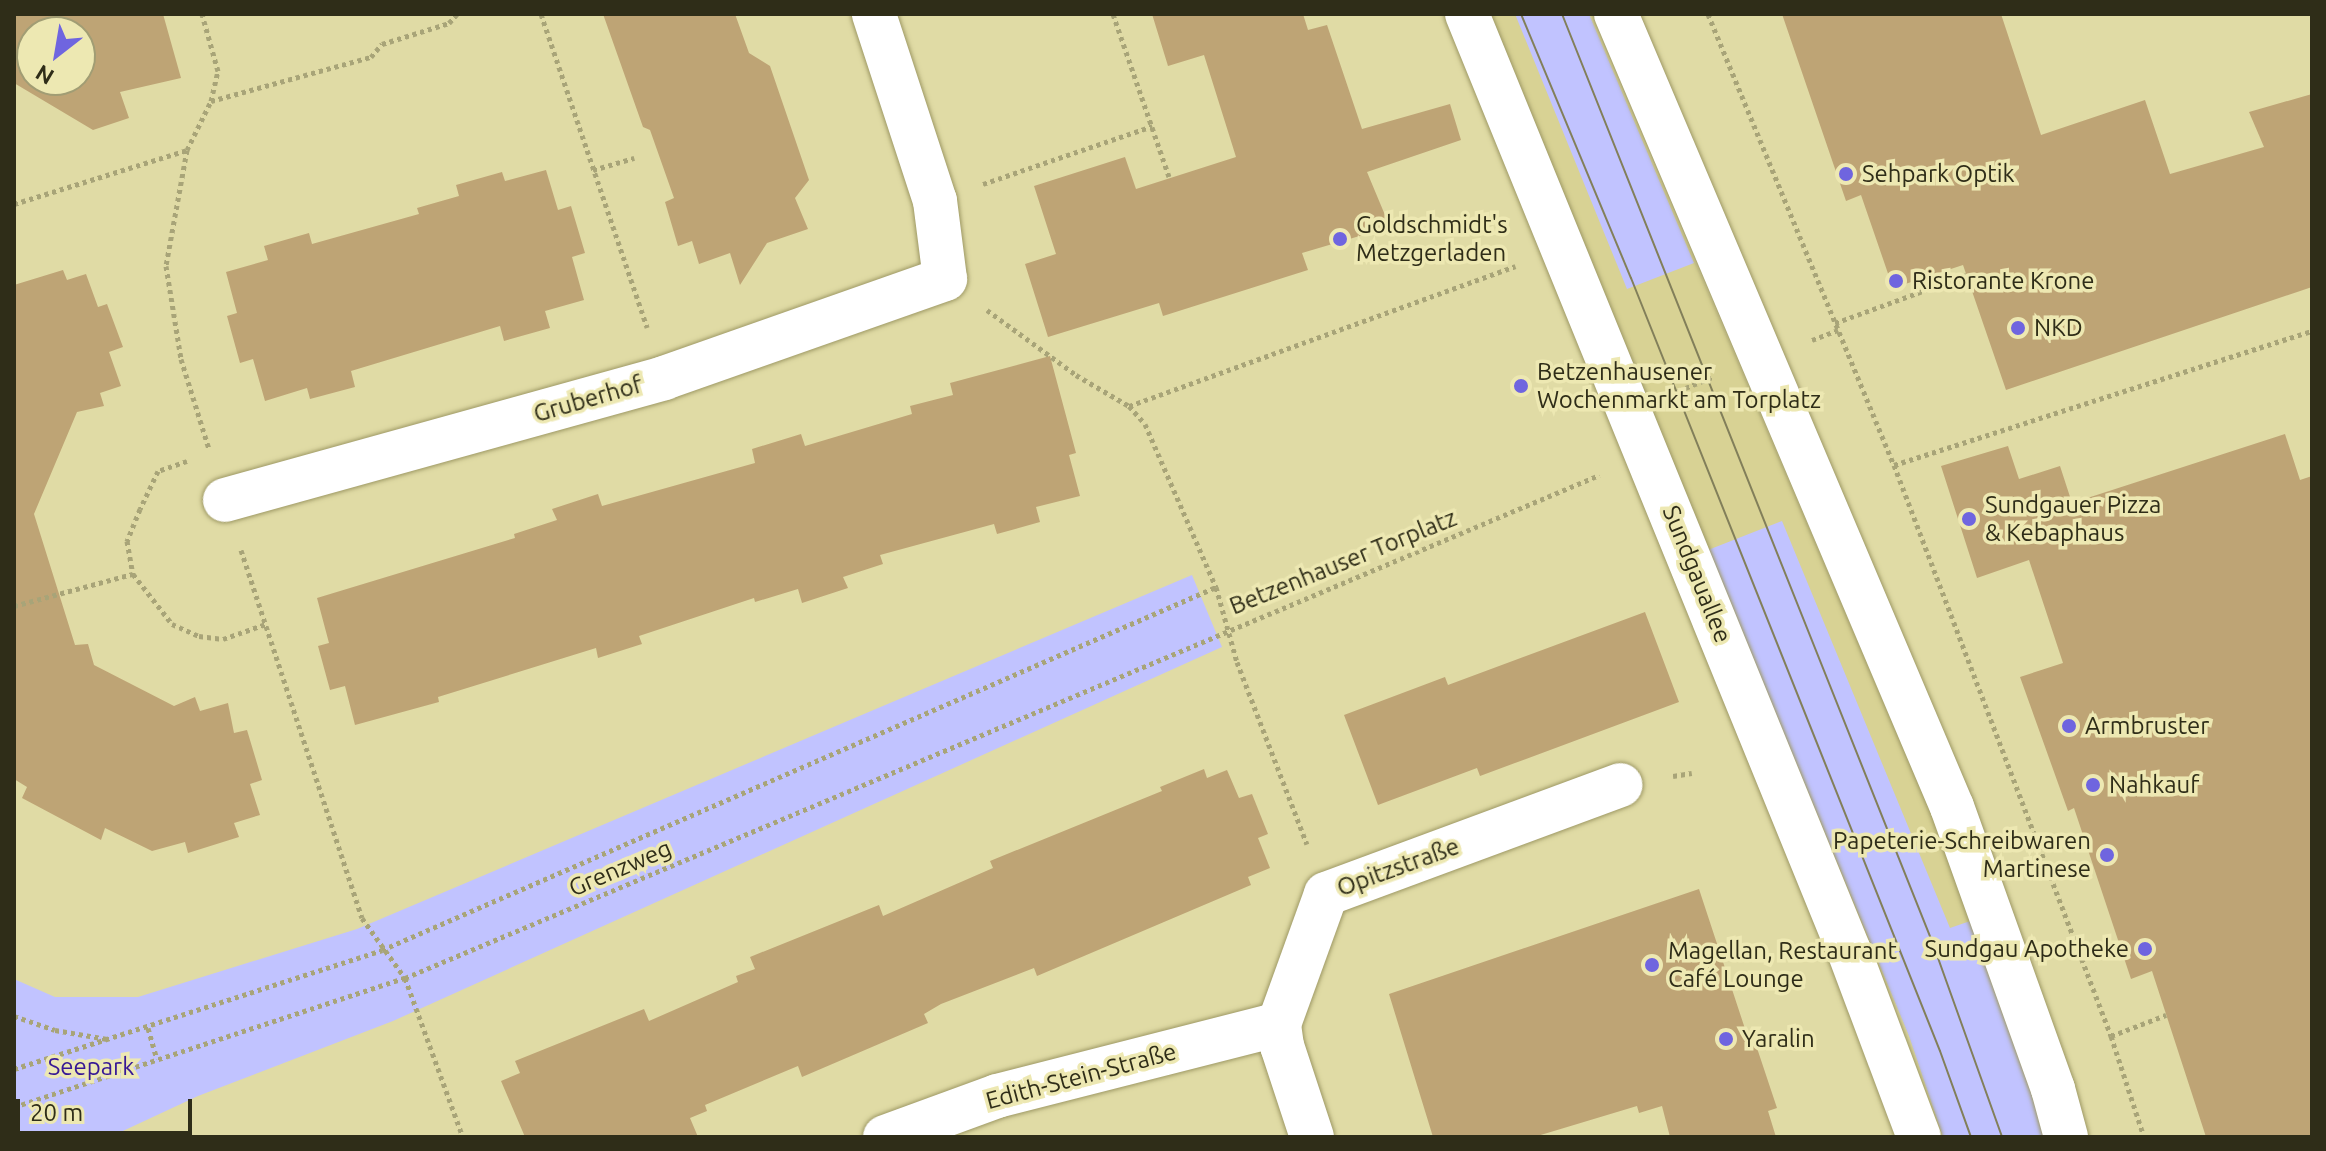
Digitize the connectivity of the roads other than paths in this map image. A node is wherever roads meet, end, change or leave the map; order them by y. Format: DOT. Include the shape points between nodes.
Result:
graph roads {
  1 [pos="874,14"];
  2 [pos="1467,14"];
  3 [pos="1616,14"];
  4 [pos="225,500"];
  5 [pos="1621,785"];
  6 [pos="1279,1024"];
  7 [pos="885,1137"];
  8 [pos="1312,1137"];
  9 [pos="1919,1137"];
  10 [pos="2066,1137"];
  1 -- 4 [label="street, Gruberhof" via="935,201 945,279 664,378"];
  2 -- 9 [label="street, Sundgauallee" via="1849,951"];
  3 -- 10 [label="street" via="1952,807"];
  5 -- 6 [label="street, Opitzstraße" via="1326,894"];
  6 -- 7 [label="street, Edith-Stein-Straße" via="997,1096"];
  6 -- 8 [label="street"];
}
